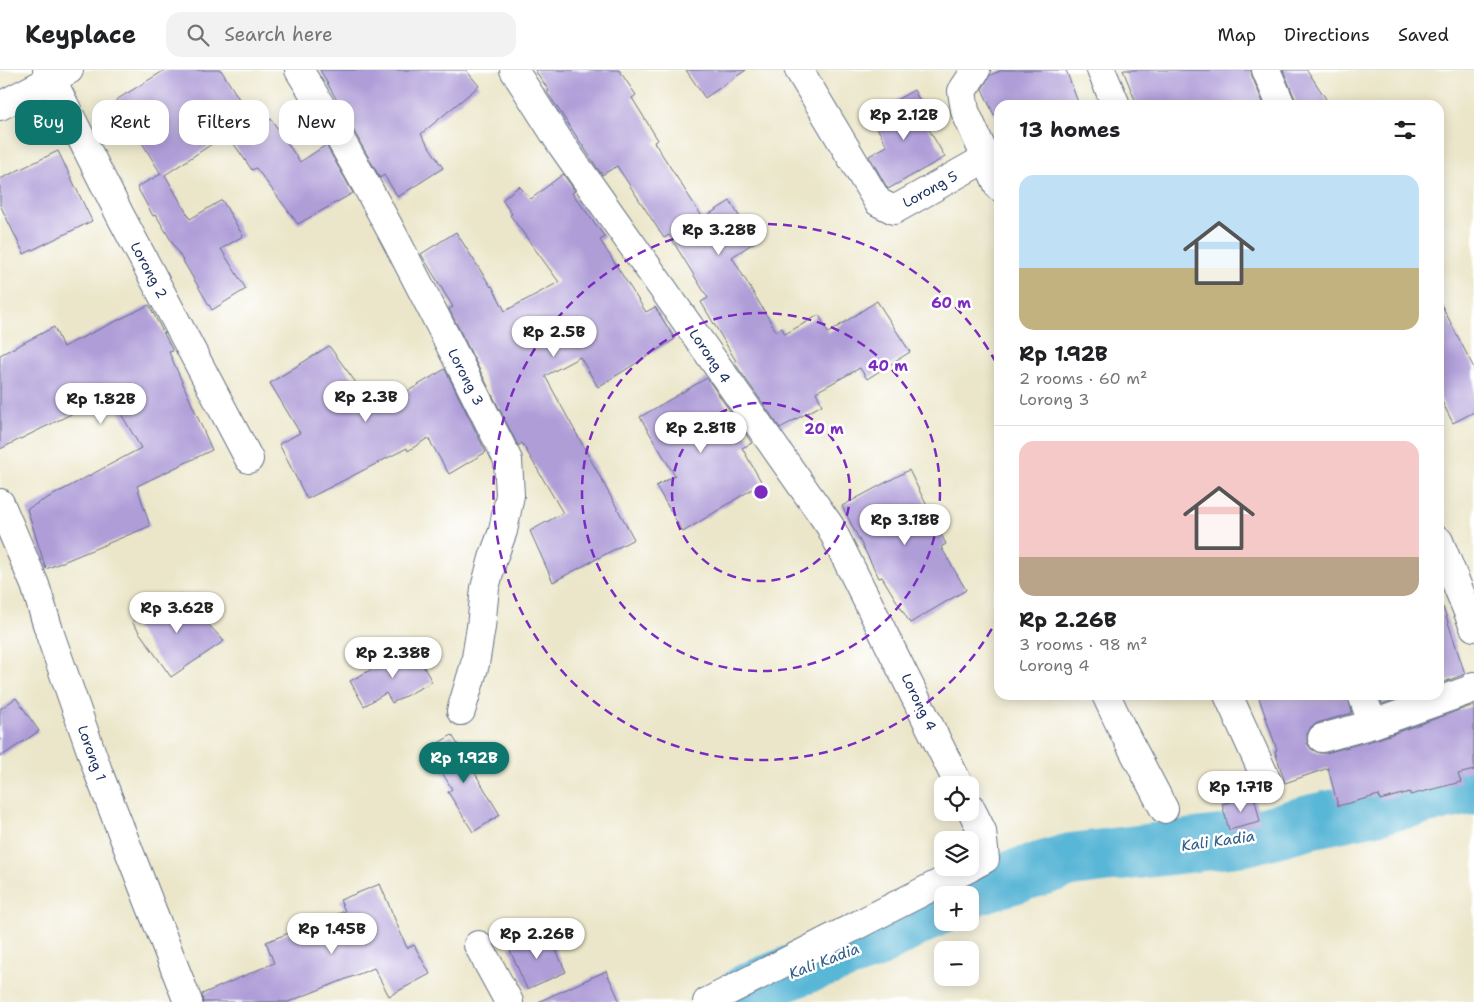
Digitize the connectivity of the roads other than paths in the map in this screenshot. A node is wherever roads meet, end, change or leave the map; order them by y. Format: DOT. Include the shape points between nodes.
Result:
graph roads {
  1 [pos="299,70"];
  2 [pos="514,70"];
  3 [pos="799,70"];
  4 [pos="976,70"];
  5 [pos="1101,70"];
  6 [pos="1266,70"];
  7 [pos="56,73"];
  8 [pos="1114,100"];
  9 [pos="1279,100"];
  10 [pos="0,106"];
  11 [pos="986,158"];
  12 [pos="994,176"];
  13 [pos="249,459"];
  14 [pos="0,503"];
  15 [pos="1444,553"];
  16 [pos="1474,627"];
  17 [pos="1474,686"];
  18 [pos="1444,699"];
  19 [pos="1108,700"];
  20 [pos="1230,700"];
  21 [pos="1364,700"];
  22 [pos="1441,700"];
  23 [pos="461,711"];
  24 [pos="1372,724"];
  25 [pos="1322,738"];
  26 [pos="955,776"];
  27 [pos="1266,778"];
  28 [pos="1164,809"];
  29 [pos="977,821"];
  30 [pos="979,862"];
  31 [pos="952,876"];
  32 [pos="478,946"];
  33 [pos="188,1002"];
  34 [pos="509,1002"];
  35 [pos="708,1002"];
  1 -- 23 [label="street, Lorong 3" via="383,213 508,460 510,495 486,588 475,664"];
  2 -- 26 [label="street, Lorong 4" via="561,144 830,526"];
  3 -- 11 [label="street, Lorong 5" via="878,202 894,210"];
  4 -- 11 [label="street" via="962,92 965,111"];
  5 -- 8 [label="street"];
  6 -- 9 [label="street"];
  7 -- 10 [label="street"];
  7 -- 13 [label="street, Lorong 2" via="120,215"];
  11 -- 12 [label="street"];
  14 -- 33 [label="street, Lorong 1" via="35,585 99,774"];
  15 -- 16 [label="street"];
  17 -- 18 [label="street"];
  19 -- 28 [label="street"];
  20 -- 27 [label="street"];
  21 -- 24 [label="street"];
  22 -- 24 [label="street"];
  24 -- 25 [label="street"];
  29 -- 30 [label="street" via="982,831 985,859"];
  31 -- 35 [label="street"];
  32 -- 34 [label="street"];
}
